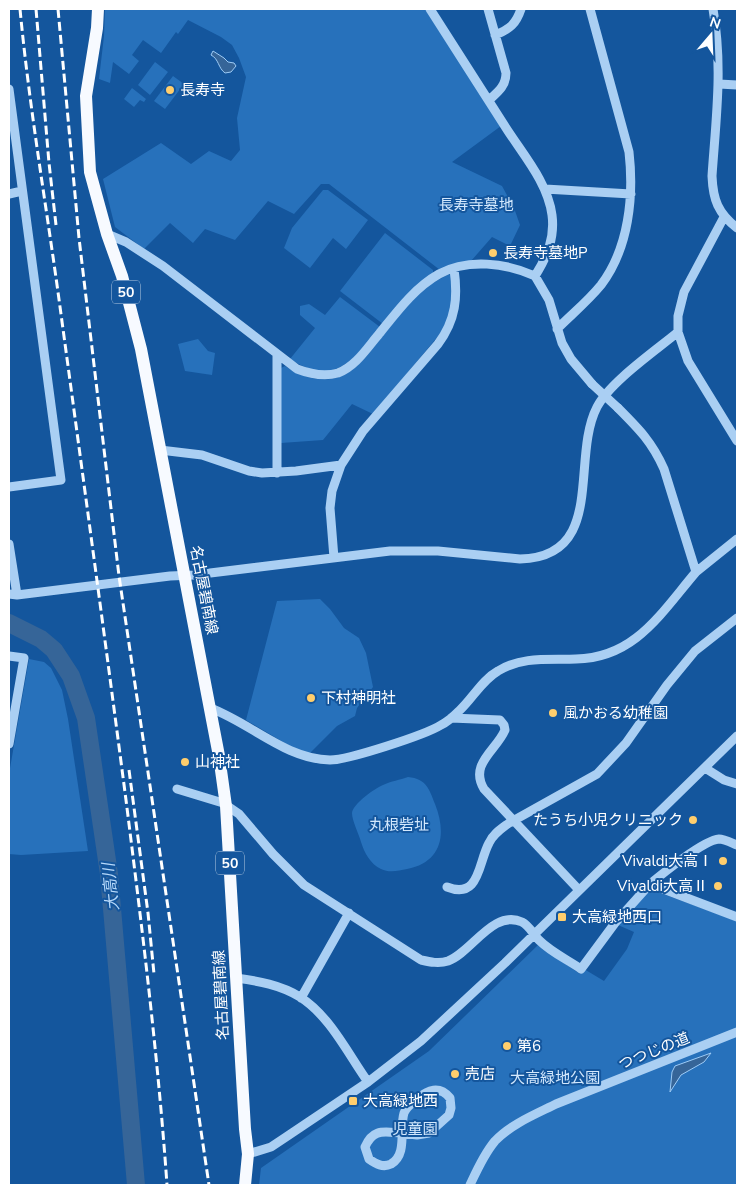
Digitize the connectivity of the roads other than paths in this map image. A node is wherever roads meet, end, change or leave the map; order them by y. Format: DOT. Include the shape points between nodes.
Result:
graph roads {
  1 [pos="98,9"];
  2 [pos="430,9"];
  3 [pos="488,9"];
  4 [pos="521,9"];
  5 [pos="590,9"];
  6 [pos="713,9"];
  7 [pos="495,35"];
  8 [pos="719,84"];
  9 [pos="737,85"];
  10 [pos="9,89"];
  11 [pos="489,100"];
  12 [pos="545,189"];
  13 [pos="22,191"];
  14 [pos="9,194"];
  15 [pos="631,194"];
  16 [pos="724,217"];
  17 [pos="737,228"];
  18 [pos="107,234"];
  19 [pos="454,269"];
  20 [pos="535,276"];
  21 [pos="558,329"];
  22 [pos="678,332"];
  23 [pos="278,356"];
  24 [pos="737,441"];
  25 [pos="160,450"];
  26 [pos="342,465"];
  27 [pos="277,473"];
  28 [pos="9,487"];
  29 [pos="737,539"];
  30 [pos="9,544"];
  31 [pos="334,558"];
  32 [pos="696,572"];
  33 [pos="185,576"];
  34 [pos="13,595"];
  35 [pos="737,618"];
  36 [pos="9,656"];
  37 [pos="210,708"];
  38 [pos="11,714"];
  39 [pos="451,718"];
  40 [pos="737,736"];
  41 [pos="9,744"];
  42 [pos="705,768"];
  43 [pos="737,784"];
  44 [pos="177,789"];
  45 [pos="226,806"];
  46 [pos="514,821"];
  47 [pos="737,845"];
  48 [pos="650,884"];
  49 [pos="447,887"];
  50 [pos="579,890"];
  51 [pos="349,913"];
  52 [pos="737,917"];
  53 [pos="534,935"];
  54 [pos="236,978"];
  55 [pos="301,998"];
  56 [pos="737,1032"];
  57 [pos="368,1082"];
  58 [pos="401,1133"];
  59 [pos="248,1154"];
  60 [pos="245,1185"];
  61 [pos="470,1185"];
  1 -- 18 [label="main road, 名古屋碧南線 / 50" via="86,96 90,172"];
  2 -- 11 [label="street"];
  3 -- 7 [label="street"];
  4 -- 7 [label="street" via="512,27"];
  5 -- 15 [label="street" via="629,152"];
  6 -- 8 [label="street"];
  7 -- 11 [label="street" via="506,80"];
  8 -- 9 [label="street"];
  8 -- 16 [label="street" via="712,176 714,195"];
  10 -- 13 [label="street"];
  11 -- 12 [label="street"];
  12 -- 15 [label="street"];
  12 -- 20 [label="street" via="552,214 552,237"];
  13 -- 14 [label="street"];
  13 -- 28 [label="street" via="61,480"];
  15 -- 21 [label="street" via="624,236 610,269 591,296"];
  16 -- 17 [label="street"];
  16 -- 22 [label="street" via="684,292"];
  18 -- 23 [label="street" via="163,266"];
  18 -- 25 [label="main road, 名古屋碧南線 / 50" via="141,349"];
  19 -- 20 [label="street" via="469,265 499,265"];
  19 -- 23 [label="street" via="420,287 359,358 339,372 327,375 308,373"];
  19 -- 26 [label="street" via="457,299 448,330 363,431"];
  20 -- 21 [label="street" via="549,300"];
  21 -- 32 [label="street, bridge" via="571,360 645,435 658,454"];
  22 -- 24 [label="street" via="688,361"];
  22 -- 31 [label="street" via="604,395 597,407 590,426 580,512 569,537 557,550 534,559 414,550"];
  23 -- 27 [label="street"];
  25 -- 27 [label="street" via="202,455 249,471"];
  25 -- 33 [label="main road, 名古屋碧南線 / 50"];
  26 -- 27 [label="street"];
  26 -- 31 [label="street" via="332,491 330,508"];
  29 -- 32 [label="street"];
  30 -- 34 [label="street"];
  31 -- 33 [label="street"];
  32 -- 39 [label="street" via="651,625 621,650 593,658 519,662 498,671"];
  33 -- 34 [label="street"];
  33 -- 37 [label="main road, 名古屋碧南線 / 50"];
  35 -- 46 [label="street" via="695,650 626,743 597,774"];
  36 -- 38 [label="street" via="24,658"];
  37 -- 39 [label="street" via="291,752 332,760 403,740 441,726"];
  37 -- 45 [label="main road, 名古屋碧南線 / 50"];
  38 -- 41 [label="street"];
  39 -- 46 [label="street" via="493,718 504,725 503,735 478,772 484,789"];
  40 -- 42 [label="street"];
  42 -- 43 [label="street"];
  42 -- 50 [label="street"];
  44 -- 45 [label="street" via="219,800"];
  45 -- 51 [label="street" via="239,814 292,875"];
  45 -- 54 [label="main road, 名古屋碧南線 / 50"];
  46 -- 49 [label="street" via="496,832 490,841 472,885 463,890"];
  46 -- 50 [label="street"];
  47 -- 48 [label="street" via="713,840"];
  48 -- 52 [label="street"];
  48 -- 53 [label="street" via="615,923 581,969"];
  50 -- 53 [label="street"];
  51 -- 53 [label="street" via="422,960 432,962 447,961 457,956 497,922 523,922"];
  51 -- 55 [label="street"];
  53 -- 57 [label="street" via="421,1040"];
  54 -- 55 [label="street" via="259,981"];
  54 -- 59 [label="main road, 名古屋碧南線 / 50"];
  55 -- 57 [label="street" via="322,1017"];
  56 -- 61 [label="street, つつじの道" via="532,1116 495,1141"];
  57 -- 59 [label="street" via="271,1147"];
  58 -- 58 [label="street" via="377,1132 372,1135 365,1147 369,1159 382,1166 395,1161 401,1148"];
  58 -- 58 [label="street" via="407,1107 427,1090 441,1091 450,1098 449,1115 429,1133"];
  59 -- 60 [label="main road, 名古屋碧南線 / 50"];
}
